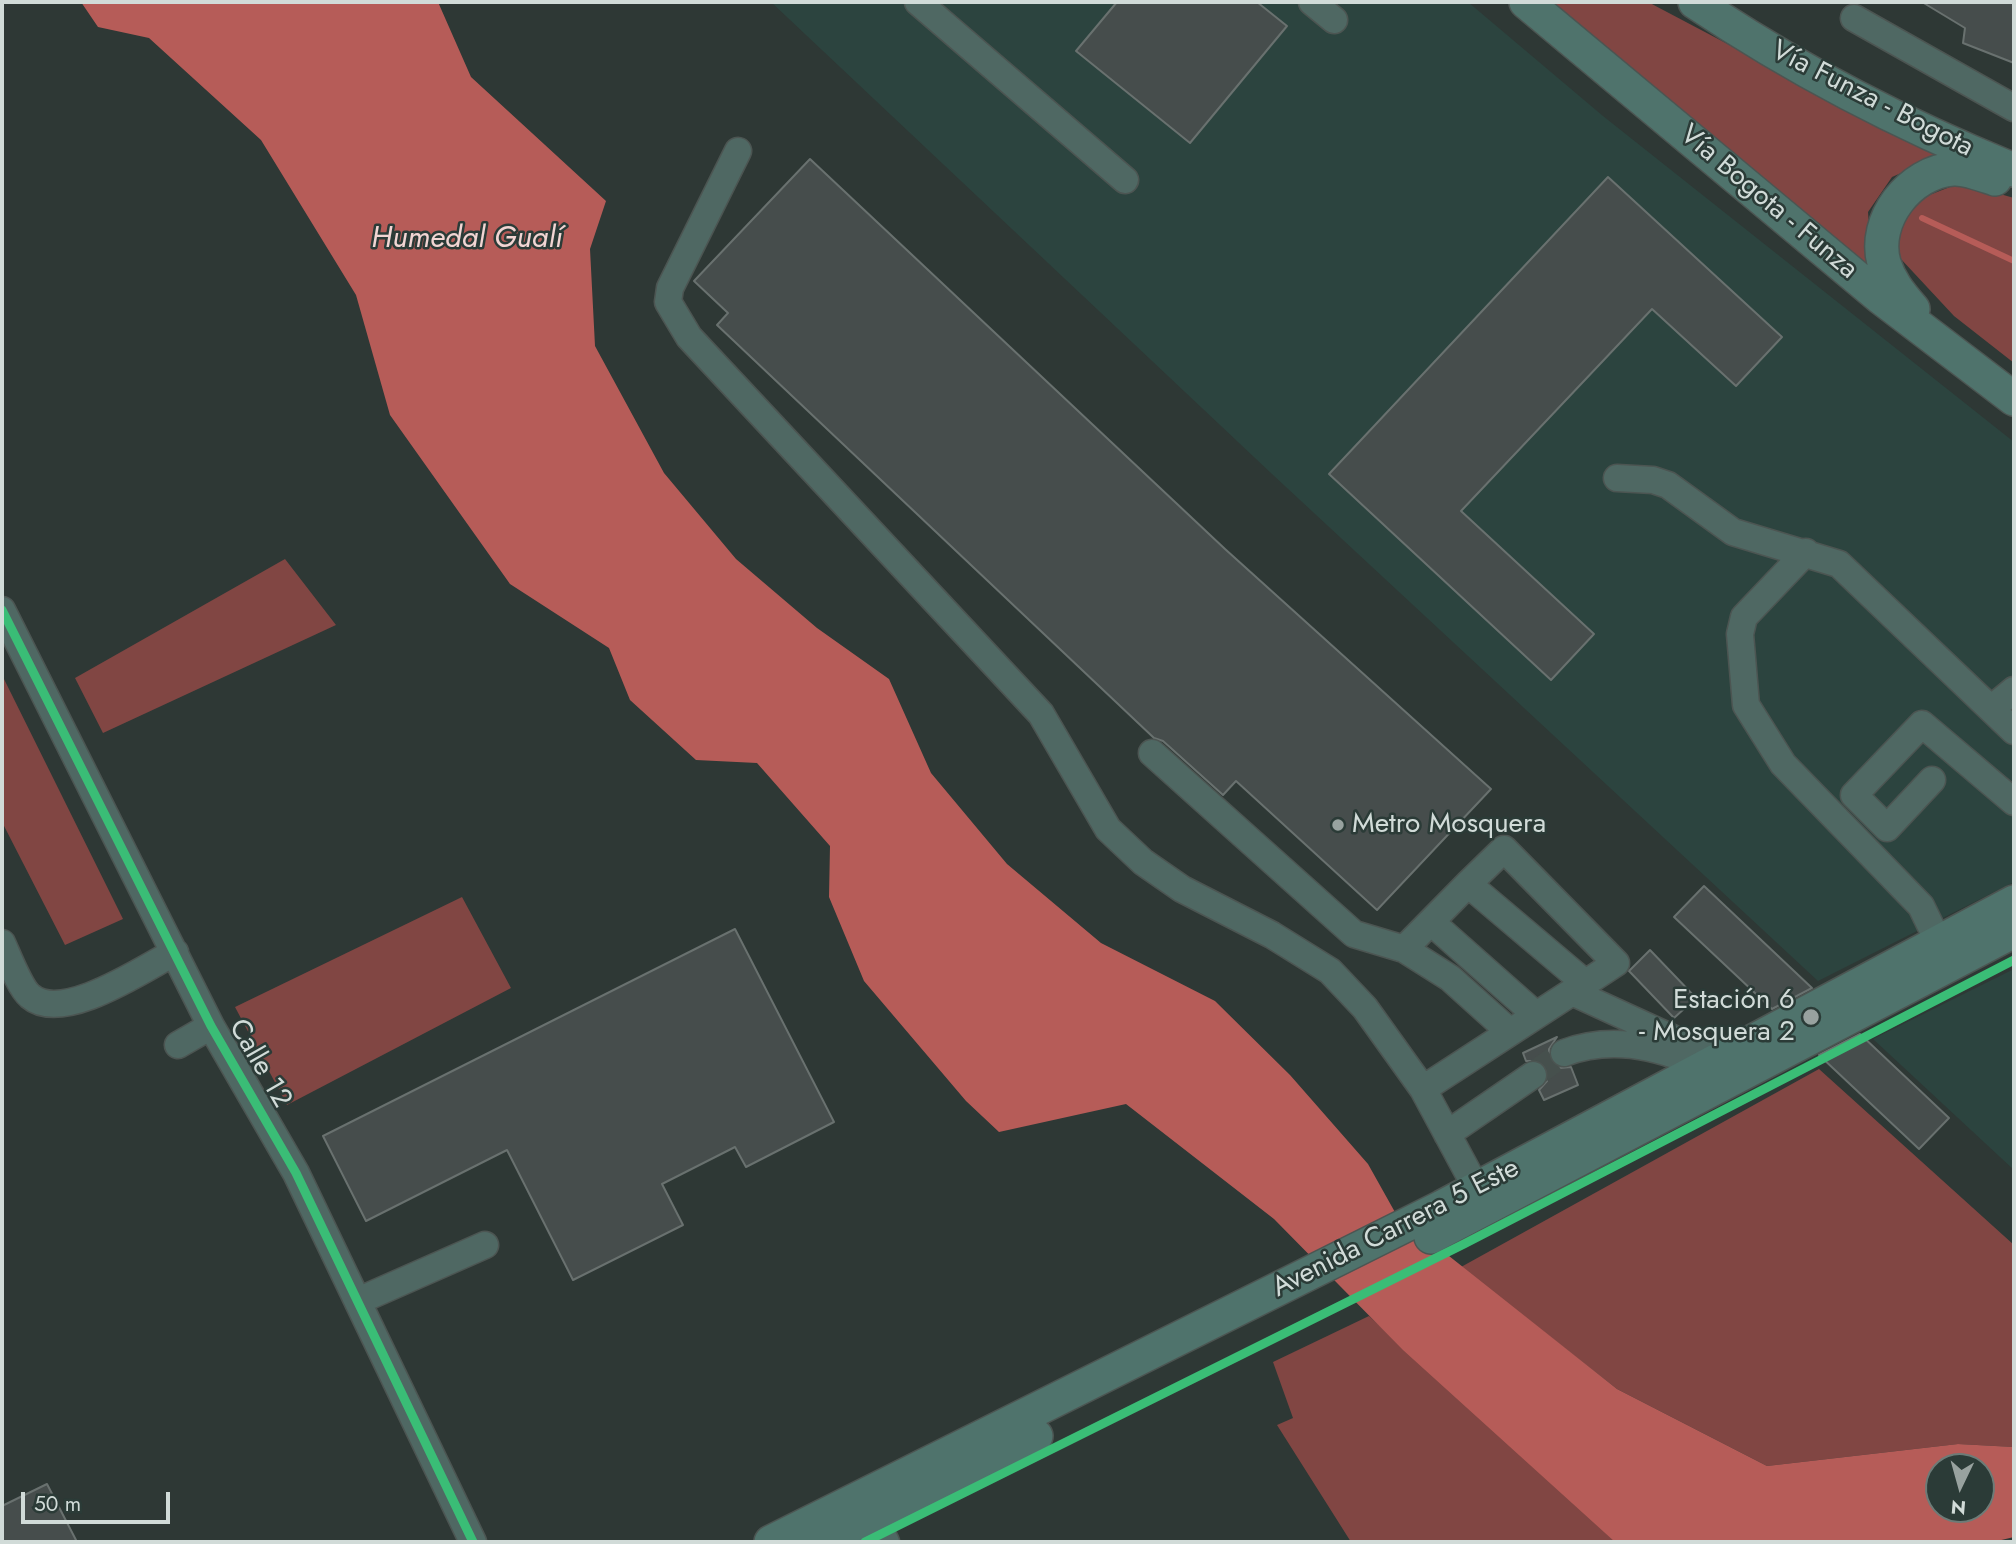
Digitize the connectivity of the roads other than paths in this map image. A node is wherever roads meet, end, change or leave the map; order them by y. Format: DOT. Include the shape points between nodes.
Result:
graph roads {
  1 [pos="918,2"];
  2 [pos="1312,2"];
  3 [pos="1526,2"];
  4 [pos="1695,2"];
  5 [pos="1711,2"];
  6 [pos="1854,18"];
  7 [pos="1334,20"];
  8 [pos="1732,26"];
  9 [pos="2014,108"];
  10 [pos="738,151"];
  11 [pos="2014,170"];
  12 [pos="1125,180"];
  13 [pos="2014,186"];
  14 [pos="1948,349"];
  15 [pos="2014,399"];
  16 [pos="1618,478"];
  17 [pos="1806,552"];
  18 [pos="2,610"];
  19 [pos="2014,690"];
  20 [pos="1991,709"];
  21 [pos="2014,732"];
  22 [pos="1152,753"];
  23 [pos="1932,780"];
  24 [pos="2014,802"];
  25 [pos="1468,884"];
  26 [pos="2014,902"];
  27 [pos="1431,922"];
  28 [pos="2014,931"];
  29 [pos="1938,941"];
  30 [pos="2,943"];
  31 [pos="1404,949"];
  32 [pos="174,952"];
  33 [pos="1578,988"];
  34 [pos="1536,1015"];
  35 [pos="211,1026"];
  36 [pos="1510,1032"];
  37 [pos="178,1045"];
  38 [pos="1564,1053"];
  39 [pos="1711,1063"];
  40 [pos="1533,1075"];
  41 [pos="1423,1089"];
  42 [pos="1447,1134"];
  43 [pos="1482,1199"];
  44 [pos="485,1245"];
  45 [pos="358,1301"];
  46 [pos="857,1530"];
  47 [pos="473,1542"];
  48 [pos="771,1542"];
  1 -- 12 [label="street"];
  2 -- 7 [label="street"];
  3 -- 14 [label="main road, Vía Bogota - Funza"];
  4 -- 8 [label="main road, Vía Funza - Bogota"];
  5 -- 8 [label="street, Vía Funza - Bogota"];
  6 -- 9 [label="street"];
  8 -- 11 [label="main road, Vía Funza - Bogota" via="1826,82 1954,146"];
  10 -- 41 [label="street" via="670,288 668,302 689,337 1041,714 1108,829 1182,890 1272,935 1330,971 1387,1036"];
  13 -- 14 [label="main road" via="1954,169 1929,175 1905,191 1890,212 1883,236 1884,261 1894,287"];
  14 -- 15 [label="main road, Vía Bogota - Funza"];
  16 -- 17 [label="street" via="1668,485 1733,532"];
  17 -- 20 [label="street" via="1839,564"];
  17 -- 29 [label="street" via="1745,617 1740,634 1746,705 1783,764 1921,906"];
  18 -- 32 [label="street, Calle 12"];
  19 -- 20 [label="street"];
  20 -- 21 [label="street"];
  22 -- 31 [label="street" via="1354,934"];
  23 -- 24 [label="street" via="1888,828 1854,795 1922,724"];
  25 -- 27 [label="street"];
  25 -- 33 [label="street"];
  25 -- 33 [label="street" via="1504,849 1616,963"];
  26 -- 29 [label="main road, Avenida Carrera 5 Este"];
  27 -- 31 [label="street"];
  27 -- 34 [label="street"];
  28 -- 43 [label="main road, Avenida Carrera 5 Este"];
  29 -- 39 [label="main road, Avenida Carrera 5 Este"];
  30 -- 32 [label="street" via="29,996 49,1006 93,995"];
  31 -- 36 [label="street" via="1450,978"];
  32 -- 35 [label="street, Calle 12"];
  33 -- 34 [label="street"];
  33 -- 39 [label="street"];
  34 -- 36 [label="street"];
  35 -- 37 [label="street"];
  35 -- 45 [label="street, Calle 12" via="296,1172"];
  36 -- 41 [label="street"];
  38 -- 39 [label="street" via="1587,1044 1617,1043"];
  39 -- 43 [label="main road, Avenida Carrera 5 Este"];
  40 -- 42 [label="street"];
  41 -- 42 [label="street"];
  42 -- 43 [label="street"];
  43 -- 46 [label="main road, Avenida Carrera 5 Este" via="1308,1285"];
  44 -- 45 [label="street"];
  45 -- 47 [label="street, Calle 12"];
  46 -- 48 [label="main road, Avenida Carrera 5 Este"];
}
